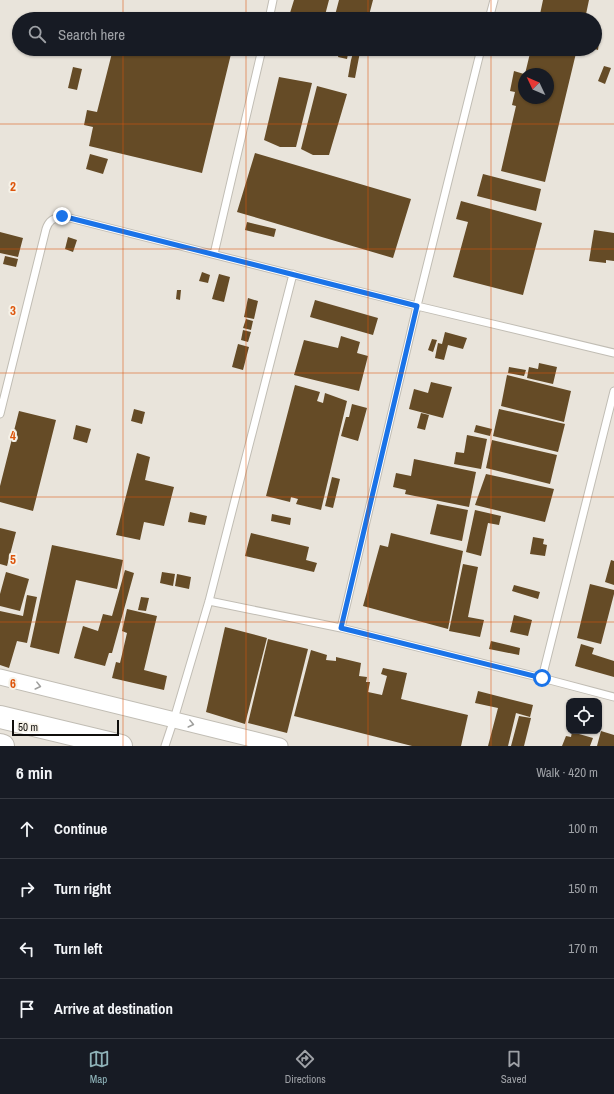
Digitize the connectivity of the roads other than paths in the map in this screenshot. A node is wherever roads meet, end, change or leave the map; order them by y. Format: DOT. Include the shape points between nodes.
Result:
graph roads {
  1 [pos="273,0"];
  2 [pos="494,0"];
  3 [pos="270,12"];
  4 [pos="491,12"];
  5 [pos="260,56"];
  6 [pos="480,56"];
  7 [pos="214,254"];
  8 [pos="292,274"];
  9 [pos="417,306"];
  10 [pos="614,354"];
  11 [pos="614,391"];
  12 [pos="0,414"];
  13 [pos="210,601"];
  14 [pos="341,628"];
  15 [pos="0,677"];
  16 [pos="542,678"];
  17 [pos="614,697"];
  18 [pos="0,717"];
  19 [pos="174,719"];
  20 [pos="121,746"];
  21 [pos="165,746"];
  22 [pos="280,746"];
  1 -- 3 [label="lane"];
  2 -- 4 [label="lane"];
  5 -- 7 [label="lane"];
  6 -- 9 [label="lane"];
  7 -- 8 [label="lane"];
  7 -- 12 [label="lane" via="62,216 48,223"];
  8 -- 9 [label="lane"];
  8 -- 13 [label="lane"];
  9 -- 10 [label="lane"];
  9 -- 14 [label="lane"];
  11 -- 16 [label="lane"];
  13 -- 14 [label="lane"];
  13 -- 19 [label="lane"];
  14 -- 16 [label="lane"];
  15 -- 19 [label="street, one-way"];
  16 -- 17 [label="lane"];
  18 -- 20 [label="main road"];
  19 -- 21 [label="lane"];
  19 -- 22 [label="street, one-way"];
}
